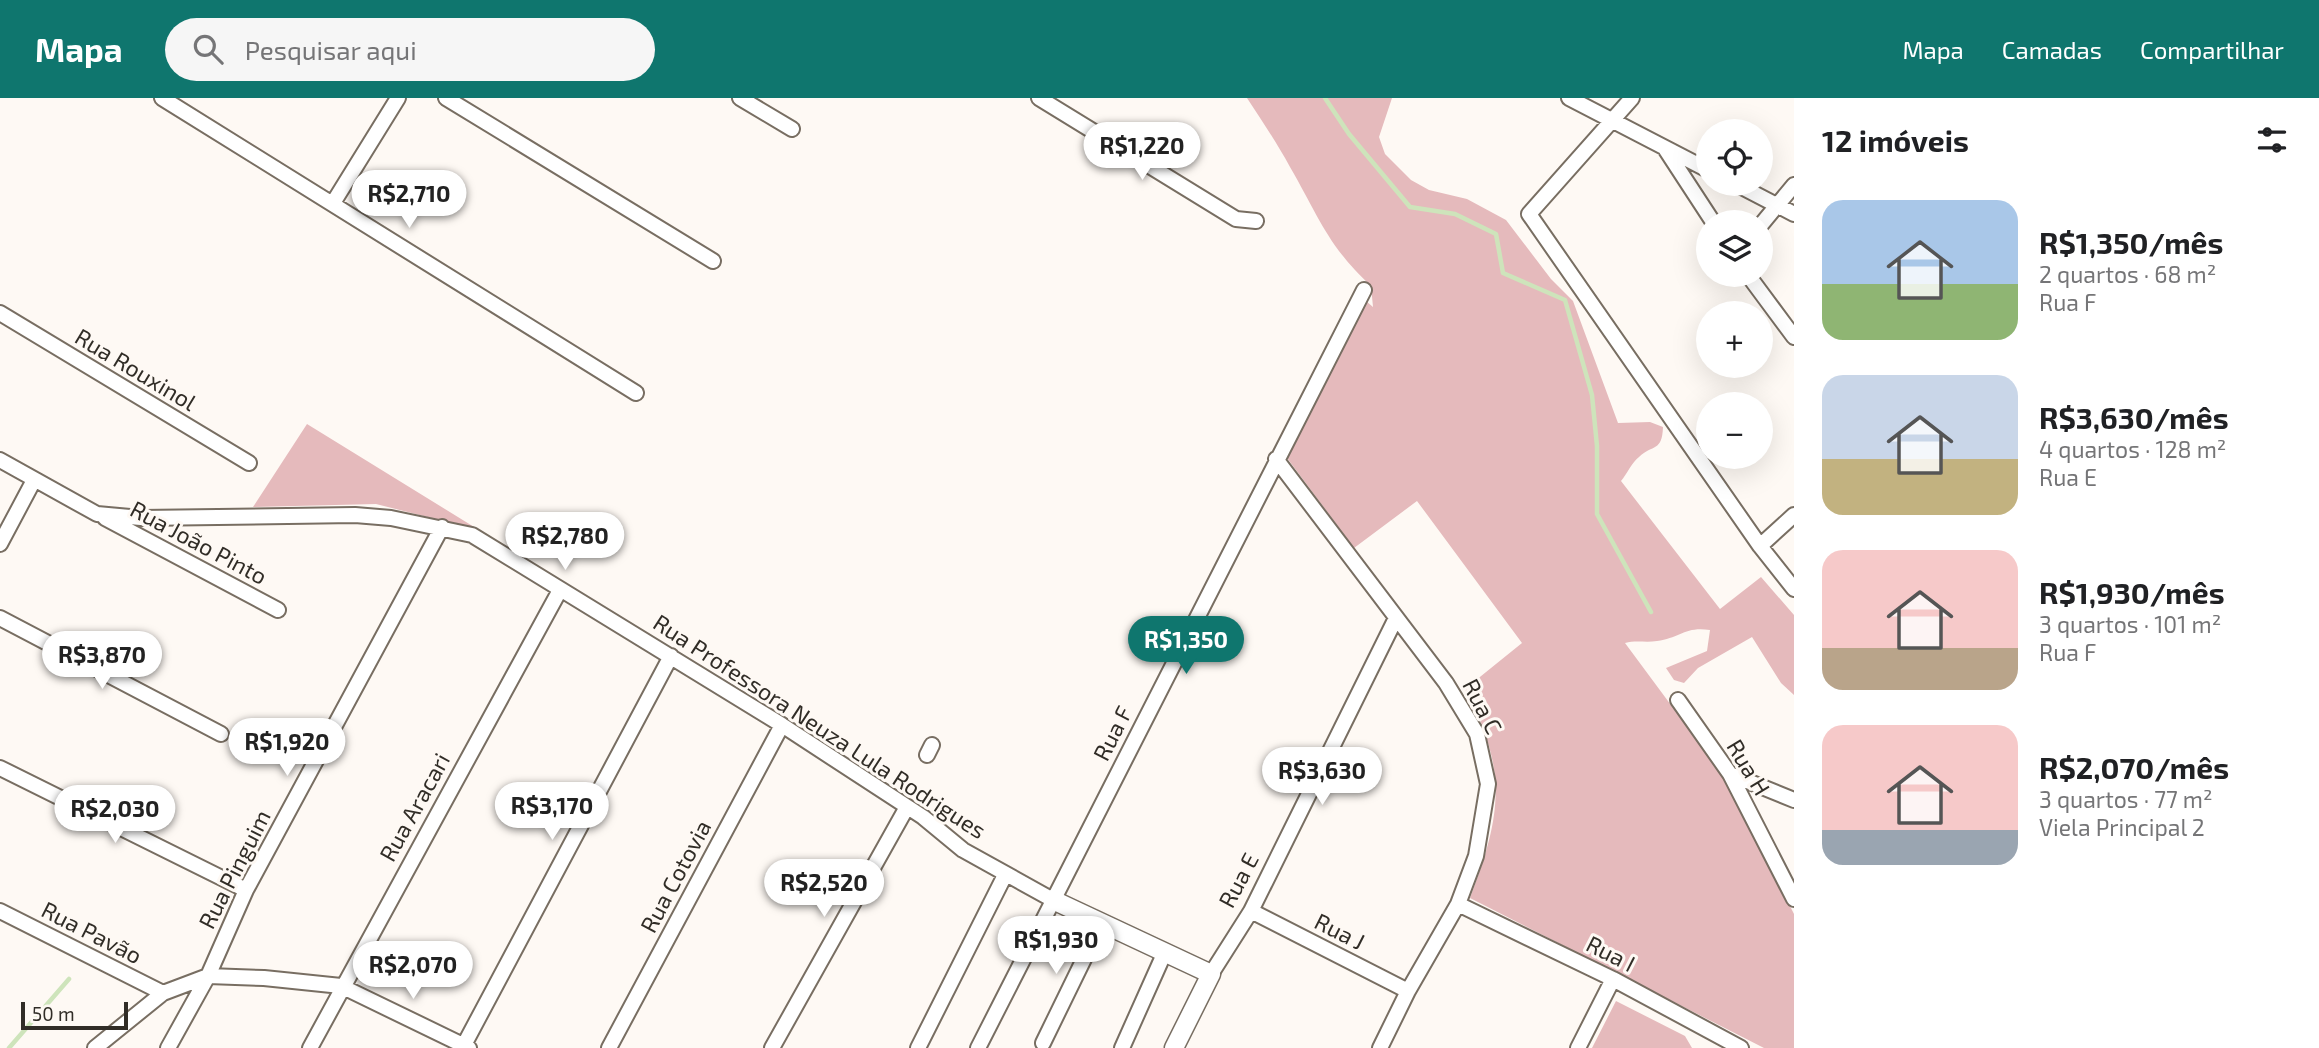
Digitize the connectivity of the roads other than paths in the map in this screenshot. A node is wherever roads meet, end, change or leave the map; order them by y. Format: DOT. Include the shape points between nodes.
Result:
graph roads {
  1 [pos="162,98"];
  2 [pos="398,98"];
  3 [pos="446,98"];
  4 [pos="740,98"];
  5 [pos="1039,98"];
  6 [pos="1569,98"];
  7 [pos="1632,98"];
  8 [pos="1615,119"];
  9 [pos="792,129"];
  10 [pos="1665,148"];
  11 [pos="1696,164"];
  12 [pos="1794,185"];
  13 [pos="1760,196"];
  14 [pos="333,203"];
  15 [pos="1778,205"];
  16 [pos="1705,210"];
  17 [pos="1773,211"];
  18 [pos="1794,214"];
  19 [pos="1256,220"];
  20 [pos="713,261"];
  21 [pos="1757,287"];
  22 [pos="1364,290"];
  23 [pos="0,313"];
  24 [pos="1794,337"];
  25 [pos="636,393"];
  26 [pos="1276,459"];
  27 [pos="0,460"];
  28 [pos="249,463"];
  29 [pos="34,480"];
  30 [pos="97,514"];
  31 [pos="1794,515"];
  32 [pos="442,527"];
  33 [pos="0,544"];
  34 [pos="1760,546"];
  35 [pos="1794,589"];
  36 [pos="559,590"];
  37 [pos="278,610"];
  38 [pos="0,618"];
  39 [pos="1396,618"];
  40 [pos="671,656"];
  41 [pos="1678,700"];
  42 [pos="782,725"];
  43 [pos="221,734"];
  44 [pos="0,768"];
  45 [pos="1730,774"];
  46 [pos="1794,800"];
  47 [pos="907,807"];
  48 [pos="1005,875"];
  49 [pos="246,890"];
  50 [pos="1794,899"];
  51 [pos="1053,900"];
  52 [pos="1458,904"];
  53 [pos="0,911"];
  54 [pos="1251,911"];
  55 [pos="1101,924"];
  56 [pos="1164,954"];
  57 [pos="1211,974"];
  58 [pos="208,976"];
  59 [pos="1613,979"];
  60 [pos="341,986"];
  61 [pos="1408,991"];
  62 [pos="163,993"];
  63 [pos="1043,1043"];
  64 [pos="467,1047"];
  65 [pos="95,1048"];
  66 [pos="168,1048"];
  67 [pos="310,1048"];
  68 [pos="609,1048"];
  69 [pos="772,1048"];
  70 [pos="918,1048"];
  71 [pos="978,1048"];
  72 [pos="1122,1048"];
  73 [pos="1174,1048"];
  74 [pos="1380,1048"];
  75 [pos="1578,1048"];
  76 [pos="1741,1048"];
  1 -- 14 [label="street"];
  2 -- 14 [label="street"];
  3 -- 20 [label="street"];
  4 -- 9 [label="street"];
  5 -- 19 [label="street" via="1236,219"];
  6 -- 8 [label="street"];
  7 -- 8 [label="street"];
  8 -- 10 [label="street"];
  8 -- 34 [label="street" via="1529,214"];
  10 -- 11 [label="street"];
  10 -- 16 [label="street"];
  12 -- 15 [label="street"];
  13 -- 15 [label="street"];
  14 -- 25 [label="street"];
  15 -- 17 [label="street"];
  15 -- 18 [label="street"];
  21 -- 24 [label="street"];
  22 -- 26 [label="street, Rua F"];
  23 -- 28 [label="street, Rua Rouxinol"];
  26 -- 39 [label="street, Rua C"];
  26 -- 51 [label="street, Rua F"];
  27 -- 29 [label="street, Rua Professora Neuza Lula Rodrigues"];
  29 -- 30 [label="street, Rua Professora Neuza Lula Rodrigues"];
  29 -- 33 [label="street"];
  30 -- 32 [label="street, Rua Professora Neuza Lula Rodrigues" via="141,518 355,515"];
  30 -- 37 [label="street, Rua João Pinto"];
  31 -- 34 [label="street"];
  32 -- 36 [label="street, Rua Professora Neuza Lula Rodrigues" via="472,535"];
  32 -- 49 [label="street, Rua Pinguim"];
  34 -- 35 [label="street"];
  36 -- 40 [label="street, Rua Professora Neuza Lula Rodrigues"];
  36 -- 60 [label="street, Rua Aracari"];
  38 -- 43 [label="street"];
  39 -- 52 [label="street, Rua C" via="1446,683 1477,734 1488,784 1476,856"];
  39 -- 54 [label="street, Rua E"];
  40 -- 42 [label="street, Rua Professora Neuza Lula Rodrigues"];
  40 -- 64 [label="street"];
  41 -- 45 [label="street, Rua H"];
  42 -- 47 [label="street, Rua Professora Neuza Lula Rodrigues"];
  42 -- 68 [label="street, Rua Cotovia"];
  44 -- 49 [label="street"];
  45 -- 46 [label="street"];
  45 -- 50 [label="street, Rua H"];
  47 -- 48 [label="street, Rua Professora Neuza Lula Rodrigues"];
  47 -- 69 [label="street"];
  48 -- 51 [label="street, Rua Professora Neuza Lula Rodrigues"];
  48 -- 70 [label="street"];
  49 -- 58 [label="street, Rua Pinguim"];
  51 -- 55 [label="street, Rua Professora Neuza Lula Rodrigues"];
  51 -- 71 [label="street, Rua F"];
  52 -- 59 [label="street, Rua I"];
  52 -- 61 [label="street, Rua C"];
  53 -- 62 [label="street, Rua Pavão"];
  54 -- 57 [label="street, Rua E"];
  54 -- 61 [label="street, Rua J"];
  55 -- 56 [label="street, Rua Professora Neuza Lula Rodrigues"];
  55 -- 63 [label="street"];
  56 -- 57 [label="street, Rua Professora Neuza Lula Rodrigues"];
  56 -- 72 [label="street"];
  57 -- 73 [label="street, Rua E"];
  58 -- 60 [label="street"];
  58 -- 62 [label="street"];
  58 -- 66 [label="street, Rua Pinguim"];
  59 -- 75 [label="street"];
  59 -- 76 [label="street, Rua I"];
  60 -- 64 [label="street"];
  60 -- 67 [label="street, Rua Aracari"];
  61 -- 74 [label="street, Rua C"];
  62 -- 65 [label="street"];
}
